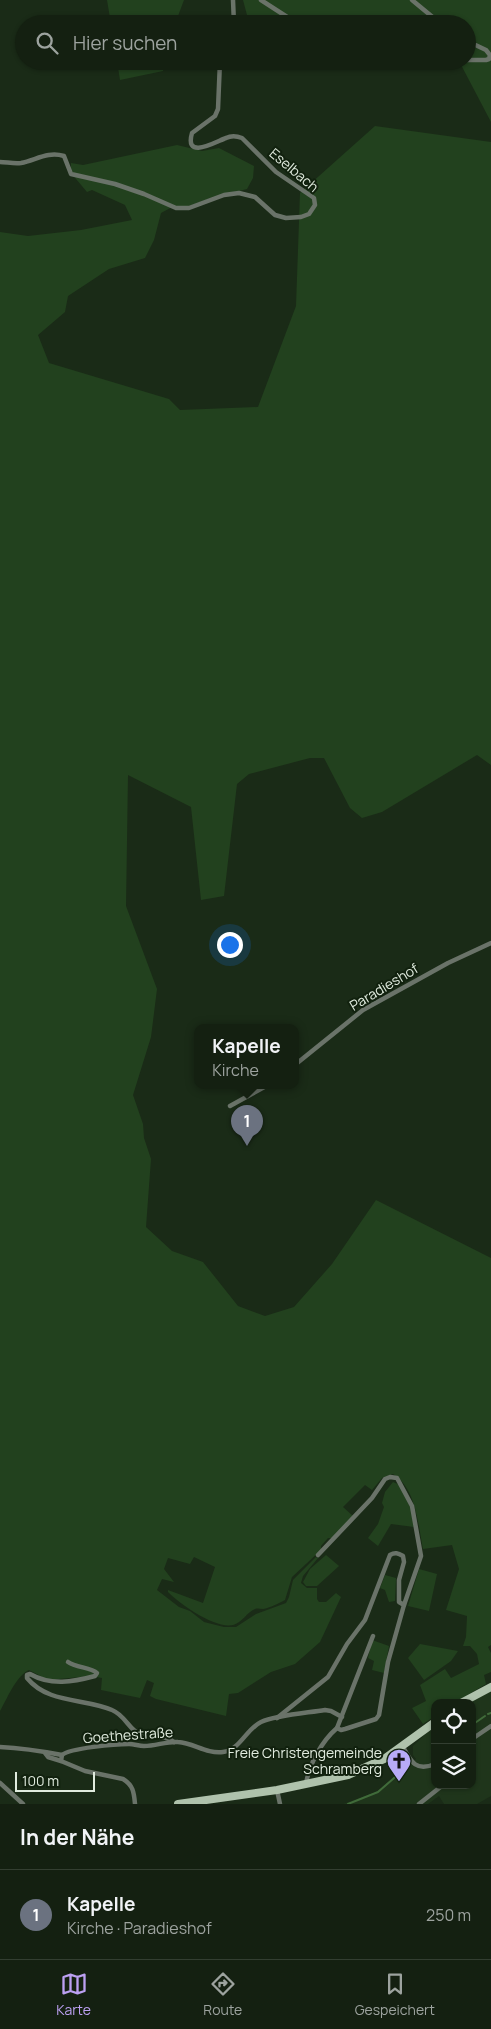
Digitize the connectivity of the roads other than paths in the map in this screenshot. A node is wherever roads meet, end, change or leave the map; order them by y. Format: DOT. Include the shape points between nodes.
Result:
graph roads {
  1 [pos="234,0"];
  2 [pos="261,0"];
  3 [pos="412,0"];
  4 [pos="234,15"];
  5 [pos="284,15"];
  6 [pos="430,15"];
  7 [pos="476,46"];
  8 [pos="476,60"];
  9 [pos="220,70"];
  10 [pos="0,162"];
  11 [pos="491,943"];
  12 [pos="299,1062"];
  13 [pos="261,1089"];
  14 [pos="230,1106"];
  15 [pos="318,1554"];
  16 [pos="404,1605"];
  17 [pos="373,1636"];
  18 [pos="68,1662"];
  19 [pos="491,1687"];
  20 [pos="468,1699"];
  21 [pos="342,1717"];
  22 [pos="277,1718"];
  23 [pos="431,1725"];
  24 [pos="491,1726"];
  25 [pos="337,1728"];
  26 [pos="476,1736"];
  27 [pos="174,1742"];
  28 [pos="403,1746"];
  29 [pos="0,1747"];
  30 [pos="45,1753"];
  31 [pos="62,1755"];
  32 [pos="61,1761"];
  33 [pos="431,1766"];
  34 [pos="0,1783"];
  35 [pos="306,1785"];
  36 [pos="438,1789"];
  37 [pos="276,1790"];
  38 [pos="23,1804"];
  39 [pos="135,1804"];
  40 [pos="178,1804"];
  41 [pos="280,1804"];
  42 [pos="419,1804"];
  1 -- 4 [label="street"];
  2 -- 5 [label="street"];
  3 -- 6 [label="street"];
  7 -- 8 [label="street" via="488,52 490,57"];
  9 -- 10 [label="street, Eselbach" via="218,109 215,116 192,133 192,143 201,148 227,137 242,138 276,172 314,198 315,205 309,214 280,217 255,197 239,193 189,208 170,207 122,186 71,174 64,156 57,154 20,163"];
  11 -- 12 [label="street, Paradieshof" via="363,1010"];
  13 -- 14 [label="street"];
  15 -- 16 [label="street" via="386,1479 397,1478 412,1506 421,1552"];
  16 -- 22 [label="street" via="399,1602 399,1593 404,1558 393,1554 365,1620 346,1644 328,1677"];
  16 -- 25 [label="street" via="388,1662 379,1715 376,1719 342,1730"];
  17 -- 21 [label="street"];
  18 -- 27 [label="street" via="97,1673 64,1682 49,1682 30,1674 27,1678 42,1691 116,1711 140,1735 168,1737"];
  19 -- 20 [label="main road"];
  21 -- 22 [label="street, Goethestraße" via="325,1710"];
  21 -- 25 [label="street"];
  22 -- 27 [label="street, Goethestraße" via="260,1723 233,1748 224,1752"];
  23 -- 28 [label="main road"];
  24 -- 26 [label="street"];
  25 -- 35 [label="street" via="310,1767"];
  27 -- 31 [label="street, Goethestraße" via="114,1745"];
  28 -- 33 [label="street" via="414,1764"];
  28 -- 35 [label="main road" via="354,1773"];
  29 -- 30 [label="street" via="28,1748"];
  30 -- 31 [label="street"];
  30 -- 32 [label="street"];
  31 -- 32 [label="street"];
  32 -- 39 [label="street" via="129,1783"];
  34 -- 38 [label="street"];
  35 -- 37 [label="main road"];
  36 -- 42 [label="street"];
  37 -- 40 [label="main road"];
  37 -- 41 [label="street"];
}
